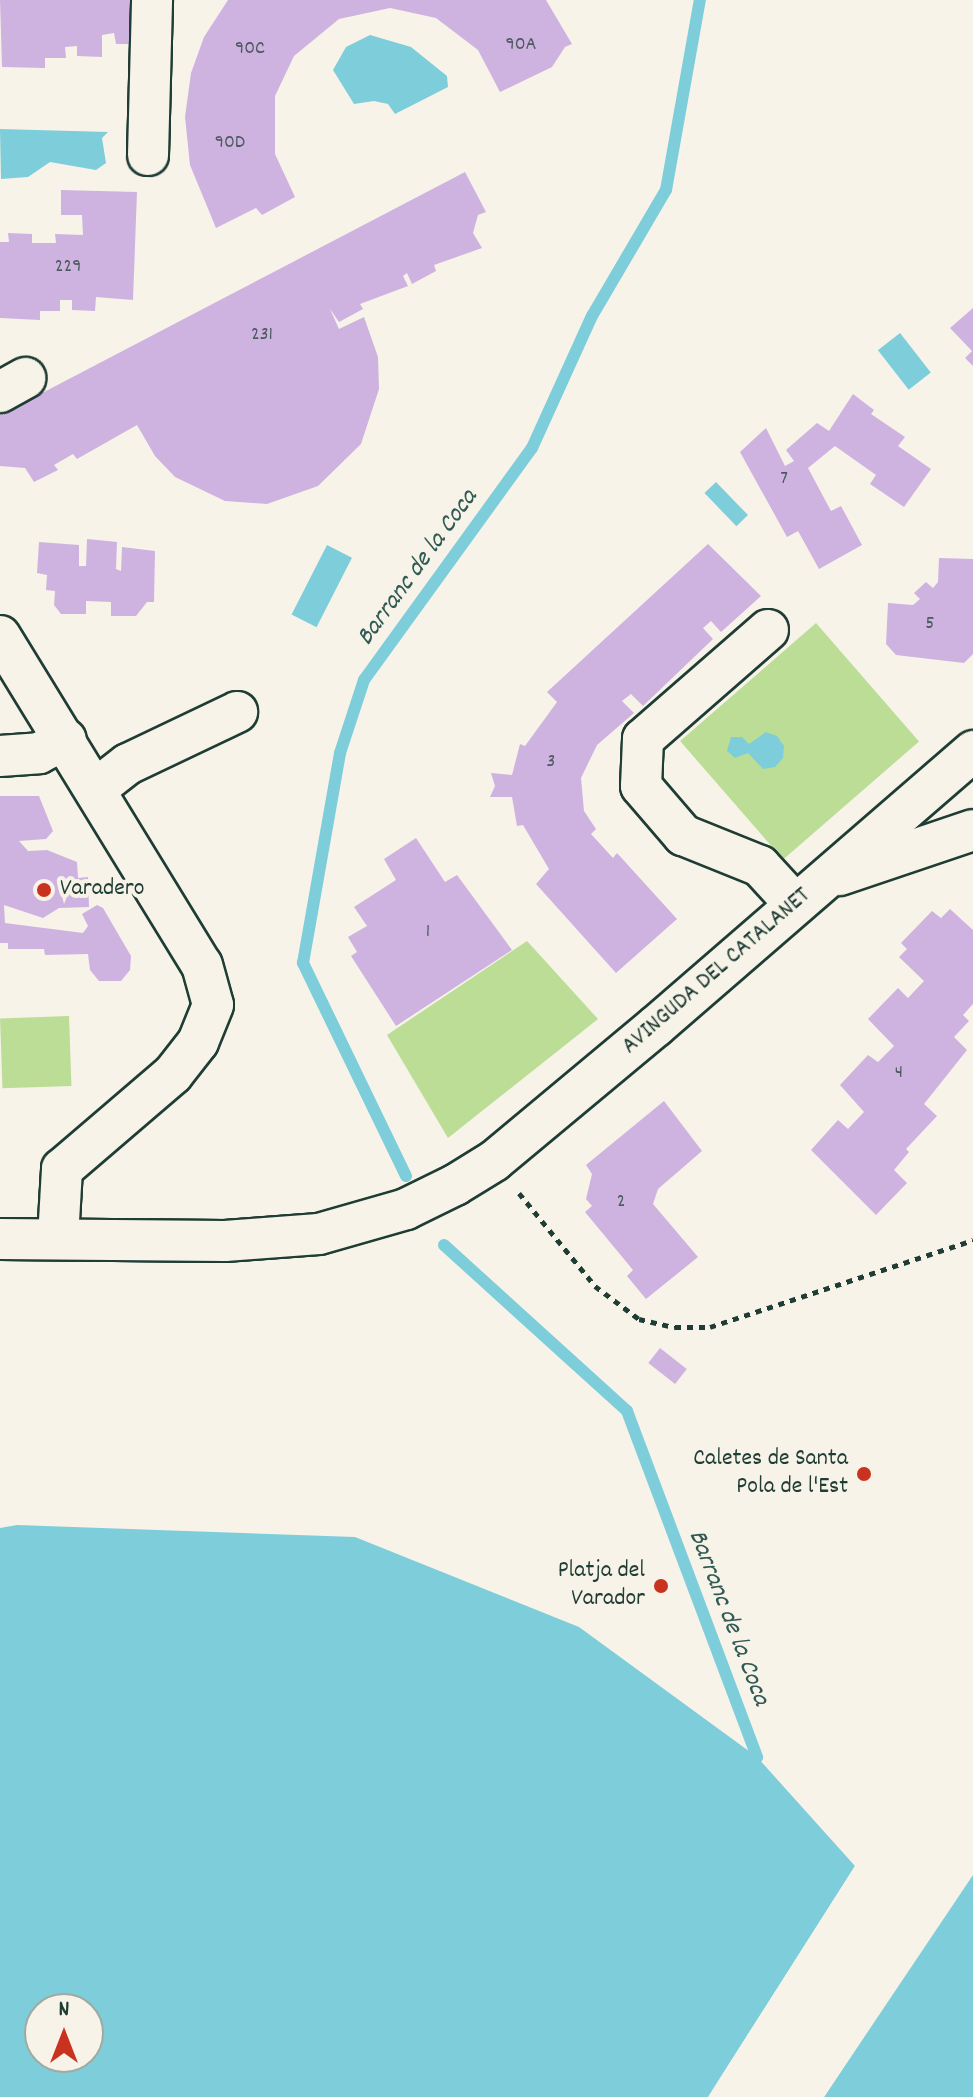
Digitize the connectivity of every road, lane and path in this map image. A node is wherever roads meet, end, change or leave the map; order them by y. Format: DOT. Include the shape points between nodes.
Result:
graph roads {
  1 [pos="152,0"];
  2 [pos="148,155"];
  3 [pos="768,630"];
  4 [pos="0,636"];
  5 [pos="237,712"];
  6 [pos="66,739"];
  7 [pos="0,756"];
  8 [pos="962,760"];
  9 [pos="97,788"];
  10 [pos="973,830"];
  11 [pos="808,893"];
  12 [pos="494,1161"];
  13 [pos="0,1239"];
  14 [pos="58,1239"];
  15 [pos="973,1240"];
  1 -- 2 [label="street"];
  3 -- 11 [label="street" via="643,739 641,786 683,835 760,866"];
  4 -- 6 [label="street"];
  5 -- 9 [label="street" via="128,764"];
  6 -- 7 [label="street" via="39,753"];
  6 -- 9 [label="street"];
  8 -- 10 [label="street"];
  8 -- 11 [label="street, AVINGUDA DEL CATALANET"];
  9 -- 14 [label="street" via="202,965 213,1005 198,1042 173,1074 62,1169"];
  10 -- 11 [label="street"];
  11 -- 12 [label="street, AVINGUDA DEL CATALANET"];
  12 -- 14 [label="street, AVINGUDA DEL CATALANET" via="406,1209 319,1234 225,1241"];
  12 -- 15 [label="path" via="595,1286 639,1319 675,1327 710,1327"];
  13 -- 14 [label="street, AVINGUDA DEL CATALANET"];
}
